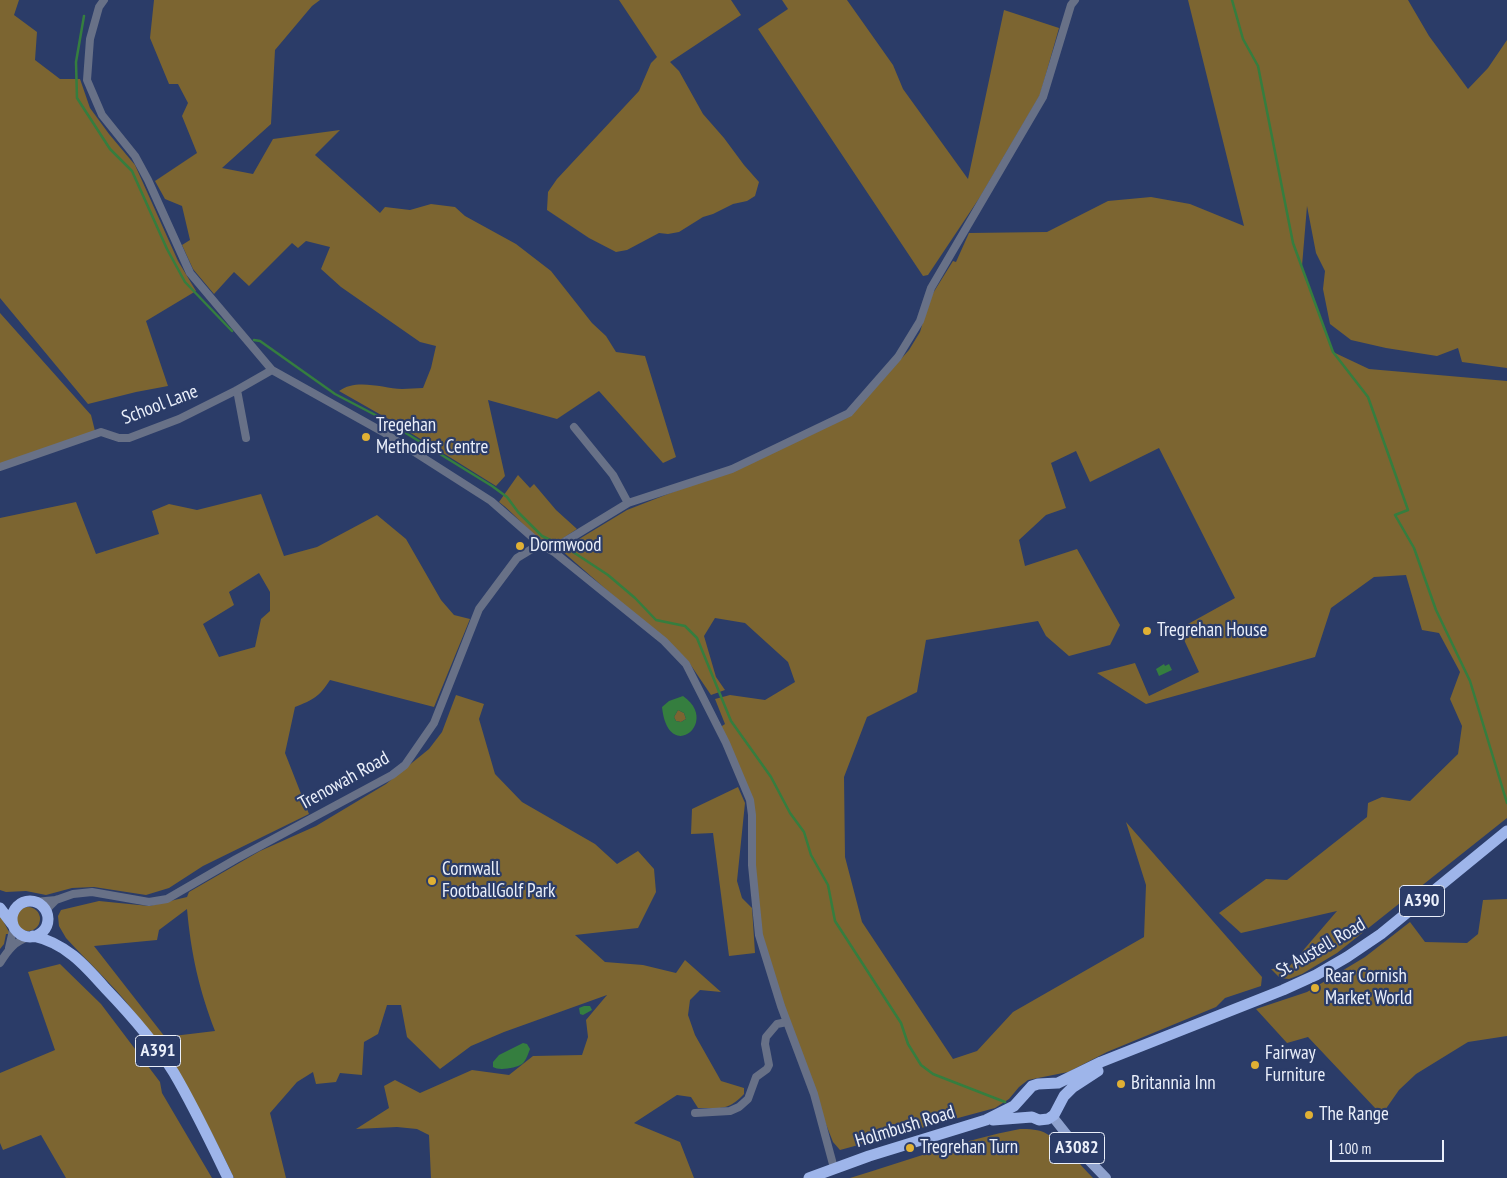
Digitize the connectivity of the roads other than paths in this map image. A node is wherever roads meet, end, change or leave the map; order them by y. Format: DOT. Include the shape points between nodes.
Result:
graph roads {
  1 [pos="104,0"];
  2 [pos="1075,0"];
  3 [pos="272,370"];
  4 [pos="237,390"];
  5 [pos="574,427"];
  6 [pos="246,438"];
  7 [pos="0,467"];
  8 [pos="628,504"];
  9 [pos="540,544"];
  10 [pos="559,547"];
  11 [pos="1507,831"];
  12 [pos="56,900"];
  13 [pos="35,902"];
  14 [pos="0,903"];
  15 [pos="20,904"];
  16 [pos="0,908"];
  17 [pos="46,914"];
  18 [pos="13,925"];
  19 [pos="31,936"];
  20 [pos="60,945"];
  21 [pos="8,950"];
  22 [pos="0,963"];
  23 [pos="787,1022"];
  24 [pos="1126,1053"];
  25 [pos="1044,1083"];
  26 [pos="1023,1096"];
  27 [pos="1059,1106"];
  28 [pos="696,1113"];
  29 [pos="1052,1116"];
  30 [pos="1032,1117"];
  31 [pos="986,1120"];
  32 [pos="834,1168"];
  33 [pos="228,1178"];
  34 [pos="809,1178"];
  35 [pos="1106,1178"];
  1 -- 3 [label="street" via="90,40 87,80 102,115 135,156 190,273"];
  2 -- 8 [label="street" via="1043,97 931,288 920,321 898,358 849,413 732,469"];
  3 -- 4 [label="street, School Lane"];
  3 -- 9 [label="street" via="383,432 491,501"];
  4 -- 6 [label="street"];
  4 -- 7 [label="street, School Lane" via="129,438 101,432"];
  5 -- 8 [label="street" via="613,475"];
  8 -- 10 [label="street"];
  9 -- 10 [label="street"];
  9 -- 12 [label="street, Trenowah Road" via="517,558 479,609 434,723 405,765 392,775 167,899 149,902 92,892"];
  10 -- 23 [label="street" via="686,664 718,728 750,800 759,934"];
  11 -- 24 [label="highway, St Austell Road / A390" via="1396,922 1340,962 1283,990"];
  12 -- 13 [label="street, Trenowah Road"];
  12 -- 17 [label="street"];
  13 -- 15 [label="highway"];
  13 -- 17 [label="highway"];
  14 -- 15 [label="highway"];
  15 -- 18 [label="highway" via="14,911"];
  16 -- 18 [label="highway"];
  17 -- 19 [label="highway" via="44,929"];
  17 -- 20 [label="highway, A391"];
  18 -- 19 [label="highway" via="20,934"];
  18 -- 21 [label="street"];
  19 -- 20 [label="highway, A391"];
  19 -- 21 [label="street" via="21,939"];
  20 -- 33 [label="highway, A391" via="87,968 131,1015 173,1072"];
  21 -- 22 [label="street"];
  23 -- 28 [label="street" via="777,1024 766,1037 768,1069 756,1077 745,1102 730,1111"];
  23 -- 32 [label="street" via="814,1094"];
  24 -- 25 [label="highway" via="1058,1083"];
  24 -- 27 [label="highway" via="1072,1088"];
  25 -- 26 [label="highway" via="1032,1086"];
  25 -- 27 [label="highway" via="1056,1092"];
  26 -- 30 [label="highway" via="1024,1107"];
  26 -- 31 [label="highway" via="1014,1106"];
  27 -- 29 [label="highway"];
  29 -- 30 [label="highway" via="1039,1120"];
  29 -- 35 [label="main road, A3082"];
  30 -- 31 [label="highway"];
  31 -- 32 [label="highway, Holmbush Road"];
  32 -- 34 [label="highway, Holmbush Road"];
}
